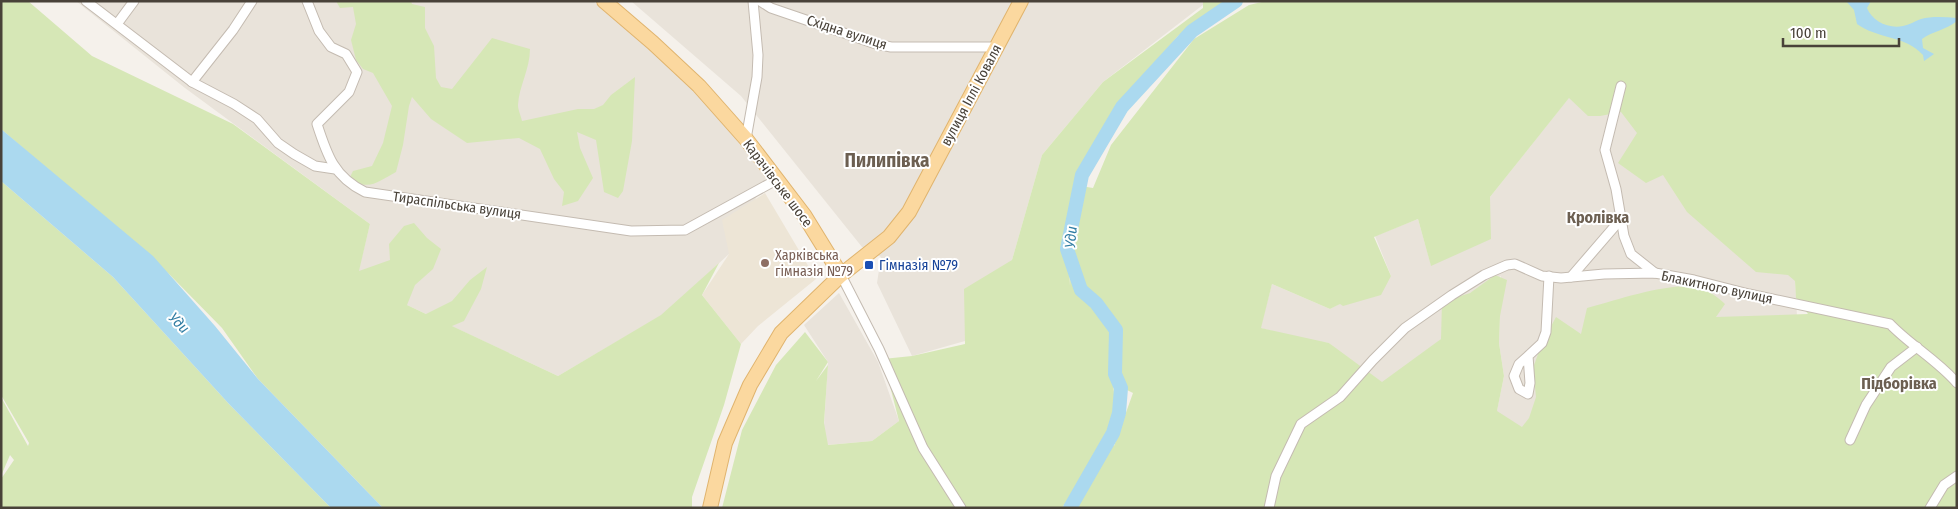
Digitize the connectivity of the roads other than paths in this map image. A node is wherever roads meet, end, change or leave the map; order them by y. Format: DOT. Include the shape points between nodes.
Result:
graph roads {
  1 [pos="86,1"];
  2 [pos="134,1"];
  3 [pos="252,1"];
  4 [pos="307,1"];
  5 [pos="604,1"];
  6 [pos="753,1"];
  7 [pos="760,1"];
  8 [pos="1021,1"];
  9 [pos="117,24"];
  10 [pos="997,47"];
  11 [pos="192,82"];
  12 [pos="1621,86"];
  13 [pos="746,139"];
  14 [pos="336,169"];
  15 [pos="778,179"];
  16 [pos="1621,219"];
  17 [pos="1655,273"];
  18 [pos="841,274"];
  19 [pos="1549,276"];
  20 [pos="1571,277"];
  21 [pos="1917,347"];
  22 [pos="1528,356"];
  23 [pos="1957,383"];
  24 [pos="1850,440"];
  25 [pos="1957,476"];
  26 [pos="710,508"];
  27 [pos="960,508"];
  28 [pos="1269,508"];
  29 [pos="1930,508"];
  1 -- 9 [label="street"];
  2 -- 9 [label="street"];
  3 -- 11 [label="street"];
  4 -- 14 [label="street, Тираспільська вулиця" via="319,31 331,47 346,54 357,72 348,92 317,124 326,154"];
  5 -- 13 [label="main road, Карачівське шосе" via="698,86"];
  6 -- 13 [label="street" via="757,77"];
  7 -- 10 [label="street, Східна вулиця" via="772,8 891,47"];
  8 -- 10 [label="main road, вулиця Іллі Коваля"];
  9 -- 11 [label="street"];
  10 -- 18 [label="main road, вулиця Іллі Коваля" via="909,212 889,237"];
  11 -- 14 [label="street" via="258,119 278,143 294,154 315,166"];
  12 -- 16 [label="street" via="1606,150"];
  13 -- 15 [label="main road, Карачівське шосе"];
  14 -- 15 [label="street, Тираспільська вулиця" via="353,186 365,192 631,231 684,230"];
  15 -- 18 [label="main road, Карачівське шосе"];
  16 -- 17 [label="street" via="1631,254"];
  16 -- 20 [label="street"];
  17 -- 20 [label="street, Блакитного вулиця"];
  17 -- 21 [label="street, Блакитного вулиця" via="1890,324"];
  18 -- 26 [label="main road, вулиця Іллі Коваля" via="781,333 750,385 725,443"];
  18 -- 27 [label="street, Карачівське шосе" via="923,448"];
  19 -- 20 [label="street, Блакитного вулиця"];
  19 -- 22 [label="street" via="1546,332 1542,343"];
  19 -- 28 [label="street, Блакитного вулиця" via="1528,271 1520,265 1507,265 1484,275 1405,328 1340,397 1301,424 1276,476"];
  21 -- 23 [label="street, Блакитного вулиця"];
  21 -- 24 [label="street" via="1892,367 1866,405"];
  25 -- 29 [label="street" via="1944,485"];
}
